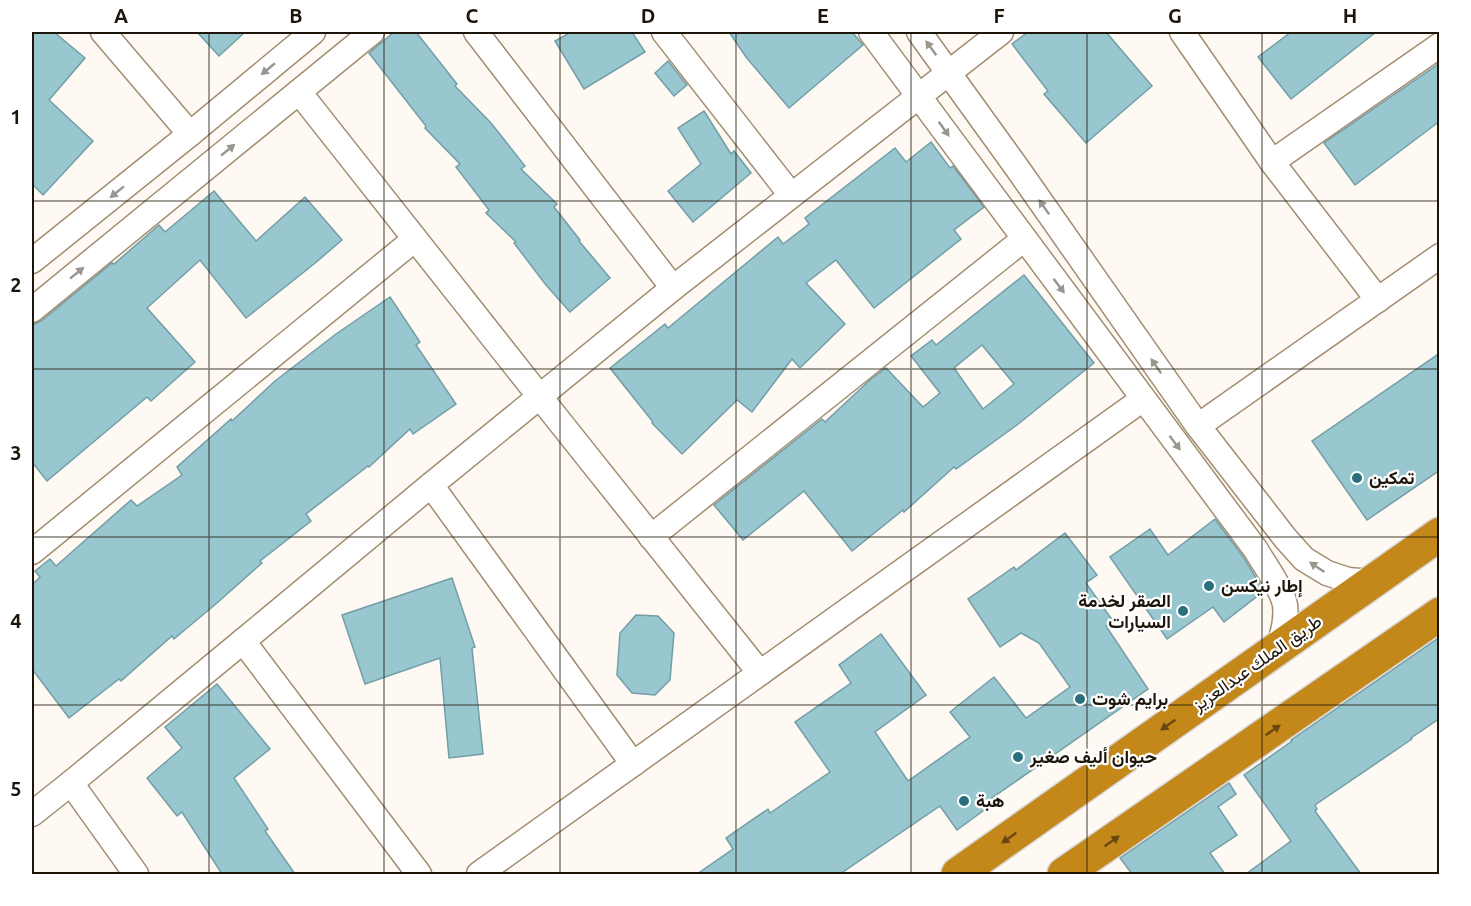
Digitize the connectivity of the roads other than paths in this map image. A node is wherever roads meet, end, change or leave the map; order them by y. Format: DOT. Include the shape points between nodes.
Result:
graph roads {
  1 [pos="103,32"];
  2 [pos="313,32"];
  3 [pos="372,32"];
  4 [pos="476,32"];
  5 [pos="664,32"];
  6 [pos="871,32"];
  7 [pos="919,32"];
  8 [pos="1000,32"];
  9 [pos="1182,32"];
  10 [pos="1440,45"];
  11 [pos="948,72"];
  12 [pos="299,92"];
  13 [pos="919,95"];
  14 [pos="190,134"];
  15 [pos="1272,162"];
  16 [pos="790,195"];
  17 [pos="415,239"];
  18 [pos="1024,239"];
  19 [pos="1440,256"];
  20 [pos="32,261"];
  21 [pos="673,288"];
  22 [pos="1378,300"];
  23 [pos="32,310"];
  24 [pos="540,397"];
  25 [pos="1143,399"];
  26 [pos="1198,426"];
  27 [pos="430,484"];
  28 [pos="1440,534"];
  29 [pos="651,537"];
  30 [pos="1295,549"];
  31 [pos="32,552"];
  32 [pos="1266,568"];
  33 [pos="1372,582"];
  34 [pos="1440,614"];
  35 [pos="243,641"];
  36 [pos="1278,648"];
  37 [pos="760,673"];
  38 [pos="633,764"];
  39 [pos="71,783"];
  40 [pos="32,814"];
  41 [pos="136,874"];
  42 [pos="419,874"];
  43 [pos="479,874"];
  44 [pos="958,874"];
  45 [pos="1064,874"];
  1 -- 14 [label="street"];
  2 -- 14 [label="street, one-way"];
  3 -- 12 [label="street"];
  4 -- 21 [label="street"];
  5 -- 16 [label="street"];
  6 -- 13 [label="street"];
  11 -- 7 [label="street, one-way"];
  8 -- 11 [label="street"];
  9 -- 15 [label="street"];
  10 -- 15 [label="street"];
  11 -- 13 [label="street"];
  26 -- 11 [label="street, one-way"];
  12 -- 17 [label="street"];
  23 -- 12 [label="street, one-way"];
  13 -- 16 [label="street"];
  13 -- 18 [label="street, one-way"];
  14 -- 20 [label="street, one-way"];
  15 -- 22 [label="street"];
  16 -- 21 [label="street"];
  17 -- 24 [label="street"];
  17 -- 31 [label="street"];
  18 -- 25 [label="street, one-way"];
  18 -- 29 [label="street"];
  19 -- 22 [label="street"];
  21 -- 24 [label="street"];
  22 -- 26 [label="street"];
  24 -- 27 [label="street"];
  24 -- 29 [label="street"];
  25 -- 32 [label="street, one-way"];
  25 -- 37 [label="street"];
  26 -- 30 [label="street"];
  27 -- 35 [label="street"];
  27 -- 38 [label="street"];
  28 -- 33 [label="highway, طريق الملك عبدالعزيز"];
  29 -- 37 [label="street"];
  30 -- 32 [label="street"];
  33 -- 30 [label="street, one-way" via="1327,573"];
  32 -- 36 [label="street" via="1285,605 1284,632"];
  33 -- 36 [label="highway, طريق الملك عبدالعزيز"];
  45 -- 34 [label="highway, one-way"];
  35 -- 39 [label="street"];
  35 -- 42 [label="street"];
  36 -- 44 [label="highway, طريق الملك عبدالعزيز, one-way"];
  37 -- 38 [label="street"];
  38 -- 43 [label="street"];
  39 -- 40 [label="street"];
  39 -- 41 [label="street"];
}
